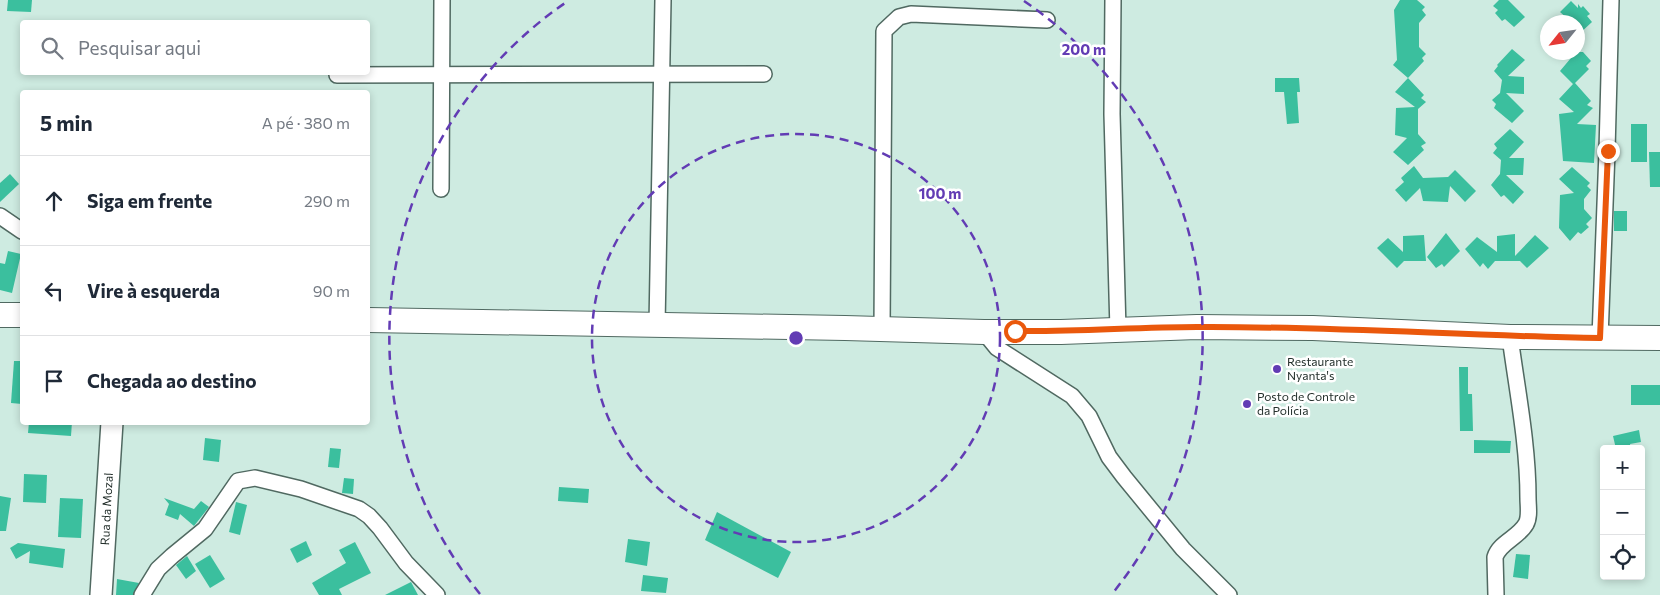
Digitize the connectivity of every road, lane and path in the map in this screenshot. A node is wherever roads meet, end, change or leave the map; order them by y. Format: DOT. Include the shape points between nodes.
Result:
graph roads {
  1 [pos="442,0"];
  2 [pos="663,0"];
  3 [pos="1113,0"];
  4 [pos="1611,0"];
  5 [pos="1048,20"];
  6 [pos="663,74"];
  7 [pos="764,74"];
  8 [pos="337,75"];
  9 [pos="442,75"];
  10 [pos="441,189"];
  11 [pos="0,216"];
  12 [pos="20,230"];
  13 [pos="20,314"];
  14 [pos="0,315"];
  15 [pos="370,320"];
  16 [pos="657,325"];
  17 [pos="882,329"];
  18 [pos="1118,330"];
  19 [pos="984,332"];
  20 [pos="1510,337"];
  21 [pos="1600,338"];
  22 [pos="1660,338"];
  23 [pos="112,425"];
  24 [pos="102,595"];
  25 [pos="142,595"];
  26 [pos="437,595"];
  27 [pos="1229,595"];
  28 [pos="1496,595"];
  1 -- 9 [label="street"];
  2 -- 6 [label="street"];
  3 -- 18 [label="street" via="1112,114"];
  4 -- 21 [label="street"];
  5 -- 17 [label="street" via="911,14 899,17 884,31"];
  6 -- 7 [label="street"];
  6 -- 9 [label="street"];
  6 -- 16 [label="street"];
  8 -- 9 [label="street"];
  9 -- 10 [label="street"];
  11 -- 12 [label="street"];
  13 -- 14 [label="main road"];
  15 -- 16 [label="main road"];
  16 -- 17 [label="main road"];
  17 -- 19 [label="main road"];
  18 -- 19 [label="main road"];
  18 -- 20 [label="main road" via="1313,328"];
  19 -- 27 [label="street" via="997,348 1072,396 1089,416 1109,457 1124,477 1183,549"];
  20 -- 21 [label="main road"];
  20 -- 28 [label="street" via="1528,466 1528,513 1526,524 1501,546 1495,557"];
  21 -- 22 [label="main road"];
  23 -- 24 [label="main road, Rua da Mozal"];
  25 -- 26 [label="street" via="158,569 206,529 238,481 255,478 358,508 380,528 406,563"];
}
